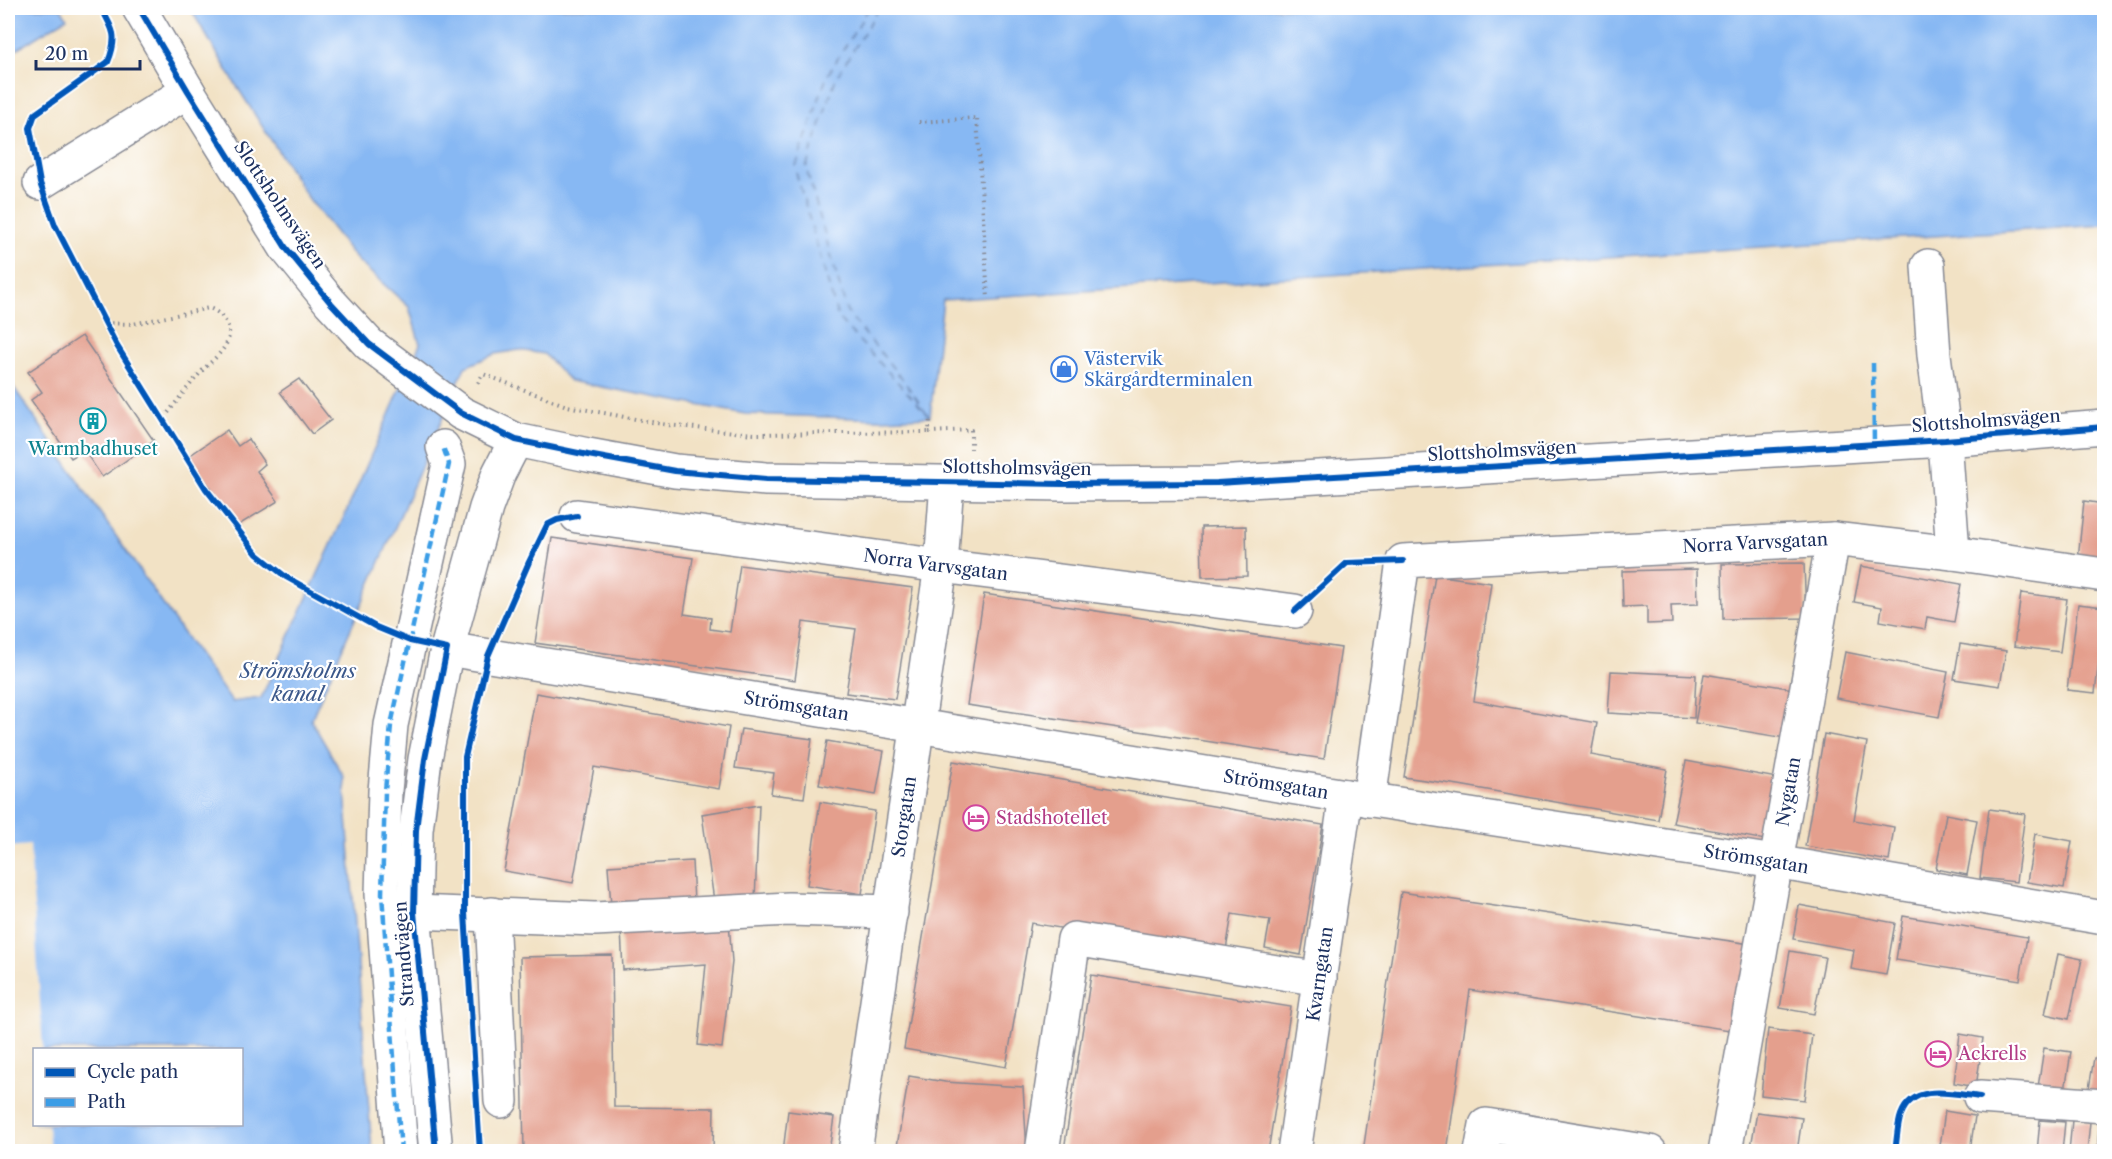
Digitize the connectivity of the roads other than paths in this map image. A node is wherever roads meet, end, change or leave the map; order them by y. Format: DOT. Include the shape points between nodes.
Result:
graph roads {
  1 [pos="140,8"];
  2 [pos="188,91"];
  3 [pos="40,183"];
  4 [pos="1928,266"];
  5 [pos="2104,427"];
  6 [pos="516,440"];
  7 [pos="1945,440"];
  8 [pos="443,447"];
  9 [pos="958,482"];
  10 [pos="577,516"];
  11 [pos="1833,539"];
  12 [pos="1953,553"];
  13 [pos="1403,561"];
  14 [pos="941,566"];
  15 [pos="2104,575"];
  16 [pos="1295,611"];
  17 [pos="447,649"];
  18 [pos="916,725"];
  19 [pos="1357,798"];
  20 [pos="1775,862"];
  21 [pos="414,912"];
  22 [pos="891,912"];
  23 [pos="492,914"];
  24 [pos="2104,918"];
  25 [pos="1320,979"];
  26 [pos="1980,1097"];
  27 [pos="501,1101"];
  28 [pos="2104,1106"];
  29 [pos="401,1152"];
  30 [pos="436,1152"];
  31 [pos="855,1152"];
  32 [pos="1042,1152"];
  33 [pos="1294,1152"];
  34 [pos="1481,1152"];
  35 [pos="1650,1152"];
  36 [pos="1725,1152"];
  1 -- 2 [label="street, Slottsholmsvägen"];
  2 -- 3 [label="street"];
  2 -- 6 [label="street, Slottsholmsvägen" via="286,248 369,344 458,411"];
  4 -- 7 [label="street"];
  5 -- 7 [label="street, Slottsholmsvägen"];
  6 -- 9 [label="street, Slottsholmsvägen" via="675,471 766,479"];
  6 -- 17 [label="street, Strandvägen" via="486,508"];
  7 -- 9 [label="street, Slottsholmsvägen" via="1217,483"];
  7 -- 12 [label="street"];
  8 -- 29 [label="street" via="449,464 391,725 385,791 382,894"];
  9 -- 14 [label="street, Storgatan"];
  10 -- 14 [label="street, Norra Varvsgatan"];
  11 -- 12 [label="street, Norra Varvsgatan"];
  11 -- 13 [label="street, Norra Varvsgatan"];
  11 -- 20 [label="street, Nygatan"];
  12 -- 15 [label="street, Norra Varvsgatan"];
  13 -- 19 [label="street, Kvarngatan"];
  14 -- 16 [label="street, Norra Varvsgatan"];
  14 -- 18 [label="street, Storgatan"];
  17 -- 18 [label="street, Strömsgatan"];
  17 -- 21 [label="street, Strandvägen" via="425,759 416,830"];
  18 -- 19 [label="street, Strömsgatan"];
  18 -- 22 [label="street, Storgatan"];
  19 -- 20 [label="street, Strömsgatan"];
  19 -- 25 [label="street, Kvarngatan"];
  20 -- 24 [label="street, Strömsgatan"];
  20 -- 36 [label="street, Nygatan"];
  21 -- 23 [label="street"];
  21 -- 30 [label="street, Strandvägen"];
  22 -- 23 [label="street" via="789,909 595,919"];
  22 -- 31 [label="street, Storgatan"];
  23 -- 27 [label="street"];
  25 -- 32 [label="street" via="1074,939"];
  25 -- 33 [label="street, Kvarngatan"];
  26 -- 28 [label="street"];
  34 -- 35 [label="street" via="1486,1125"];
}
